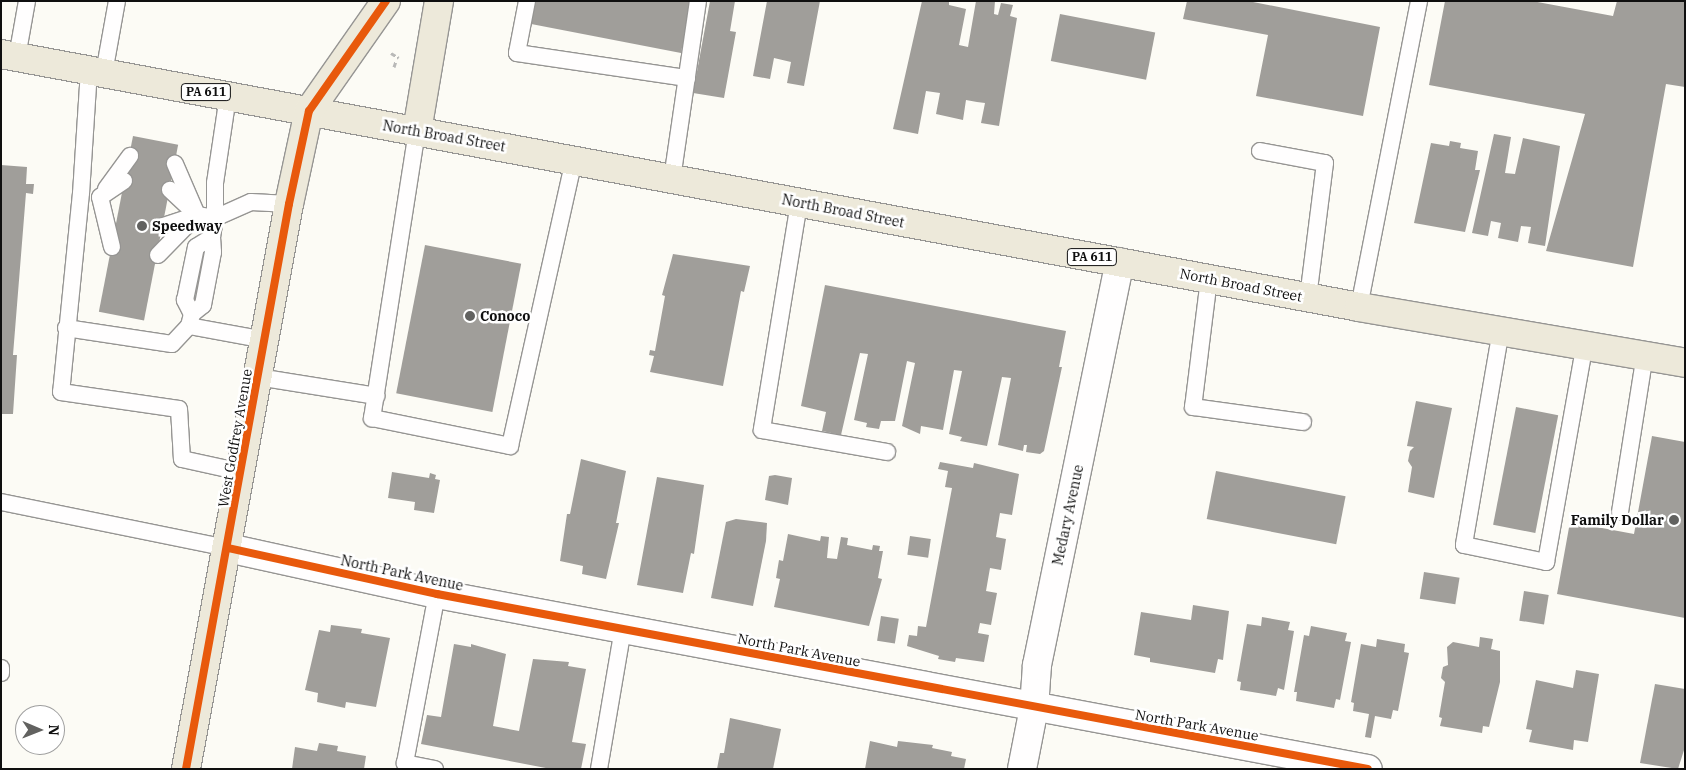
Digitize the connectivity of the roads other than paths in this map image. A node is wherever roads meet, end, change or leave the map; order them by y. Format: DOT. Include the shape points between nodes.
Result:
graph roads {
  1 [pos="27,1"];
  2 [pos="117,1"];
  3 [pos="386,1"];
  4 [pos="439,1"];
  5 [pos="528,1"];
  6 [pos="698,1"];
  7 [pos="1419,1"];
  8 [pos="9,55"];
  9 [pos="96,72"];
  10 [pos="687,78"];
  11 [pos="228,96"];
  12 [pos="309,111"];
  13 [pos="417,131"];
  14 [pos="1260,151"];
  15 [pos="130,156"];
  16 [pos="574,160"];
  17 [pos="175,164"];
  18 [pos="672,179"];
  19 [pos="124,181"];
  20 [pos="170,190"];
  21 [pos="81,193"];
  22 [pos="100,197"];
  23 [pos="799,202"];
  24 [pos="289,204"];
  25 [pos="197,215"];
  26 [pos="118,217"];
  27 [pos="216,218"];
  28 [pos="163,226"];
  29 [pos="112,247"];
  30 [pos="158,255"];
  31 [pos="1120,262"];
  32 [pos="1209,279"];
  33 [pos="1308,298"];
  34 [pos="1359,307"];
  35 [pos="191,320"];
  36 [pos="66,328"];
  37 [pos="1501,330"];
  38 [pos="265,340"];
  39 [pos="1584,344"];
  40 [pos="1645,355"];
  41 [pos="1685,363"];
  42 [pos="258,377"];
  43 [pos="376,396"];
  44 [pos="1303,422"];
  45 [pos="887,452"];
  46 [pos="242,472"];
  47 [pos="1,502"];
  48 [pos="1620,512"];
  49 [pos="228,548"];
  50 [pos="436,594"];
  51 [pos="622,629"];
  52 [pos="1,668"];
  53 [pos="1,673"];
  54 [pos="1034,708"];
  55 [pos="186,769"];
  56 [pos="435,769"];
  57 [pos="599,769"];
  58 [pos="1022,769"];
  59 [pos="1368,769"];
  1 -- 8 [label="lane"];
  2 -- 9 [label="lane"];
  3 -- 12 [label="main road"];
  4 -- 13 [label="main road"];
  5 -- 10 [label="lane" via="517,53"];
  6 -- 10 [label="lane"];
  7 -- 34 [label="lane"];
  8 -- 9 [label="main road, North Broad Street / PA 611"];
  9 -- 11 [label="main road, North Broad Street / PA 611"];
  9 -- 21 [label="lane"];
  10 -- 18 [label="lane"];
  11 -- 12 [label="main road, North Broad Street / PA 611"];
  11 -- 27 [label="lane" via="214,183"];
  12 -- 13 [label="main road, North Broad Street / PA 611"];
  12 -- 24 [label="main road, West Godfrey Avenue"];
  13 -- 16 [label="main road, North Broad Street / PA 611"];
  13 -- 43 [label="lane"];
  14 -- 33 [label="lane" via="1326,163"];
  15 -- 22 [label="lane"];
  16 -- 18 [label="main road, North Broad Street / PA 611"];
  16 -- 43 [label="lane" via="510,446 372,418"];
  17 -- 25 [label="lane"];
  18 -- 23 [label="main road, North Broad Street / PA 611"];
  19 -- 22 [label="lane"];
  20 -- 25 [label="lane"];
  21 -- 22 [label="lane"];
  21 -- 36 [label="lane"];
  22 -- 26 [label="lane"];
  22 -- 29 [label="lane"];
  23 -- 31 [label="main road, North Broad Street / PA 611"];
  23 -- 45 [label="lane" via="762,430"];
  24 -- 27 [label="lane" via="251,202"];
  24 -- 38 [label="main road, West Godfrey Avenue"];
  25 -- 27 [label="lane"];
  25 -- 28 [label="lane"];
  25 -- 30 [label="lane"];
  27 -- 35 [label="lane" via="212,237 196,247 185,300"];
  31 -- 32 [label="main road, North Broad Street / PA 611"];
  31 -- 54 [label="street, Medary Avenue" via="1037,665"];
  32 -- 33 [label="main road, North Broad Street / PA 611"];
  32 -- 44 [label="lane" via="1193,407"];
  33 -- 34 [label="main road, North Broad Street / PA 611"];
  34 -- 37 [label="main road, North Broad Street / PA 611"];
  35 -- 36 [label="lane" via="172,344"];
  35 -- 38 [label="lane"];
  36 -- 46 [label="lane" via="61,392 179,408 182,459"];
  37 -- 39 [label="main road, North Broad Street / PA 611"];
  37 -- 39 [label="lane" via="1464,545 1546,562"];
  38 -- 42 [label="main road, West Godfrey Avenue"];
  39 -- 40 [label="main road, North Broad Street / PA 611"];
  40 -- 41 [label="main road, North Broad Street / PA 611"];
  40 -- 48 [label="lane"];
  42 -- 43 [label="lane"];
  42 -- 46 [label="main road, West Godfrey Avenue"];
  46 -- 49 [label="main road, West Godfrey Avenue"];
  47 -- 49 [label="lane"];
  49 -- 50 [label="street, North Park Avenue"];
  49 -- 55 [label="main road, West Godfrey Avenue"];
  50 -- 51 [label="street, North Park Avenue"];
  50 -- 56 [label="lane" via="405,763"];
  51 -- 54 [label="street, North Park Avenue"];
  51 -- 57 [label="lane"];
  52 -- 53 [label="lane"];
  54 -- 58 [label="street, Medary Avenue"];
  54 -- 59 [label="street, North Park Avenue"];
}
